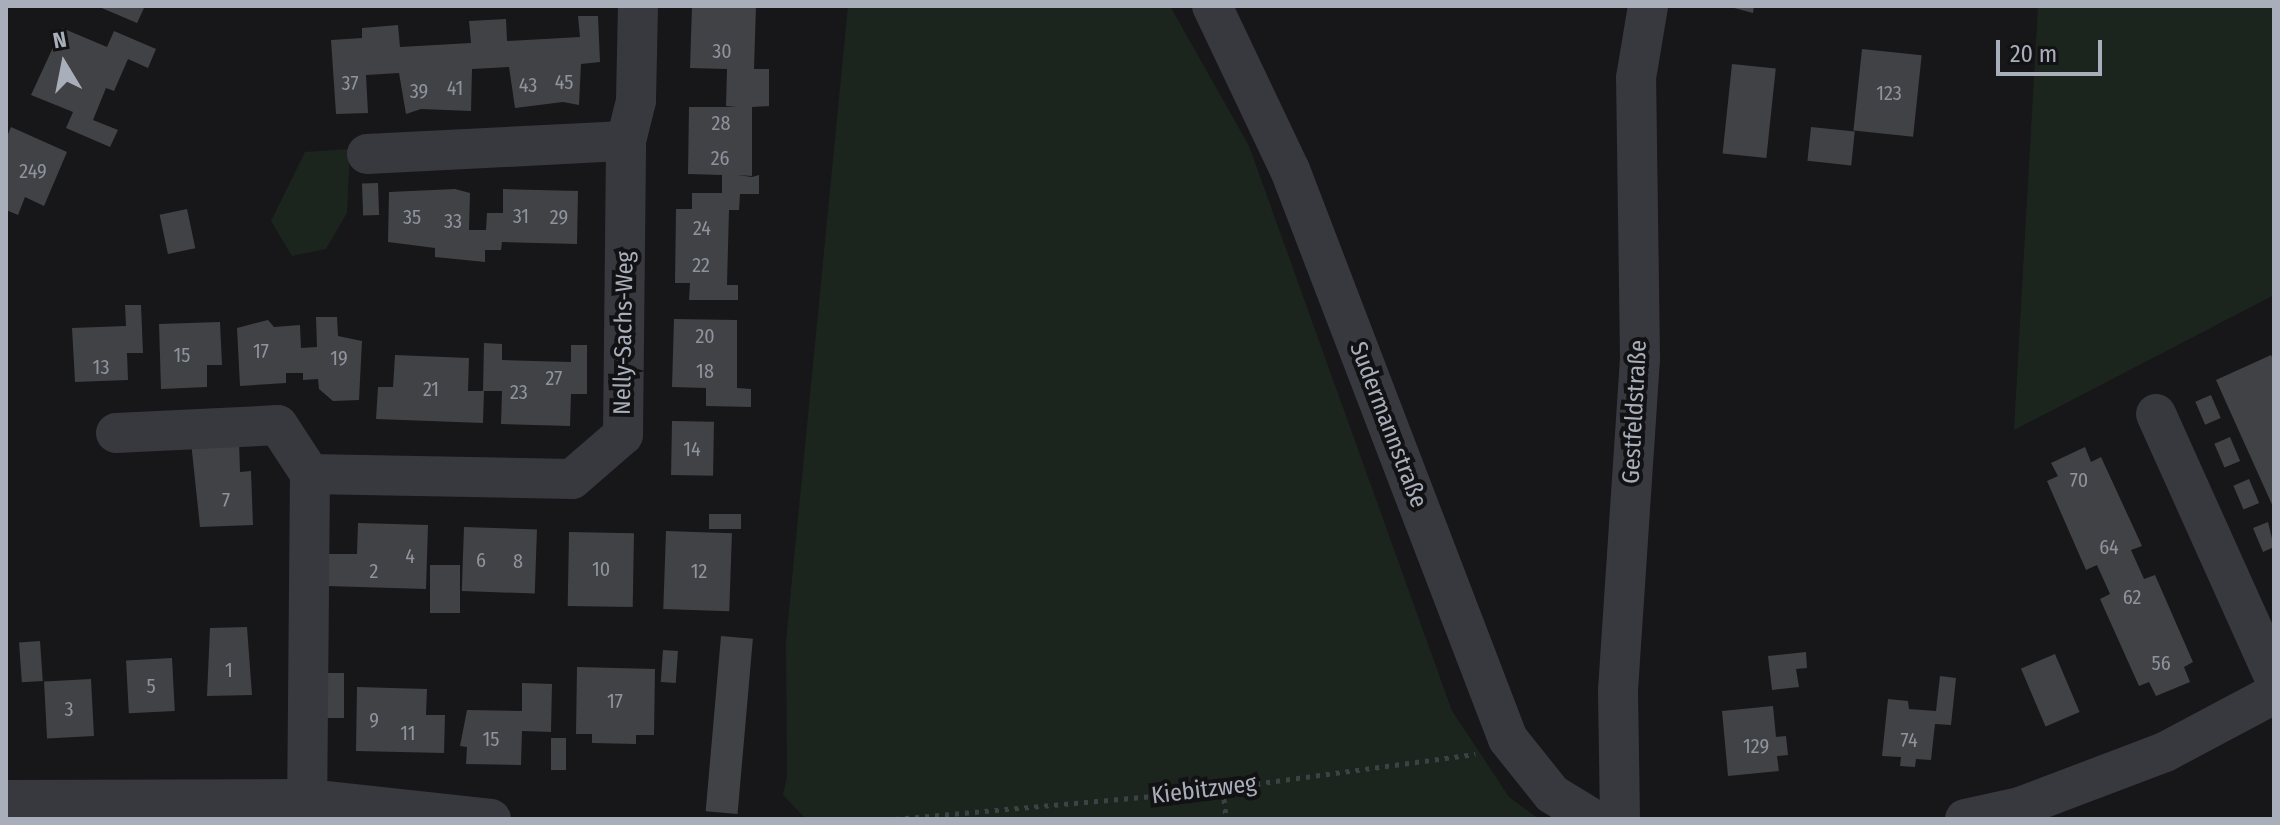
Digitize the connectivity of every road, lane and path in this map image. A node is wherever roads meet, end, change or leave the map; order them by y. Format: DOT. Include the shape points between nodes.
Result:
graph roads {
  1 [pos="638,6"];
  2 [pos="1212,6"];
  3 [pos="1648,6"];
  4 [pos="626,141"];
  5 [pos="367,154"];
  6 [pos="2156,414"];
  7 [pos="116,433"];
  8 [pos="310,474"];
  9 [pos="2274,676"];
  10 [pos="2274,694"];
  11 [pos="1508,739"];
  12 [pos="1223,789"];
  13 [pos="307,799"];
  14 [pos="6,800"];
  15 [pos="2020,813"];
  16 [pos="491,819"];
  17 [pos="895,819"];
  18 [pos="1226,819"];
  19 [pos="1593,819"];
  20 [pos="1620,819"];
  21 [pos="1965,819"];
  1 -- 4 [label="street, Nelly-Sachs-Weg" via="636,101"];
  2 -- 11 [label="street, Sudermannstraße" via="1290,170"];
  3 -- 20 [label="street, Gestfeldstraße" via="1636,78 1640,358 1618,690"];
  4 -- 5 [label="street"];
  4 -- 8 [label="street, Nelly-Sachs-Weg" via="623,435 572,479"];
  6 -- 9 [label="street"];
  7 -- 8 [label="street" via="278,425"];
  8 -- 13 [label="street"];
  10 -- 15 [label="street" via="2165,752"];
  11 -- 12 [label="path, Kiebitzweg" via="1475,754"];
  11 -- 19 [label="street, Sudermannstraße" via="1552,794"];
  12 -- 17 [label="path, Kiebitzweg"];
  12 -- 18 [label="path"];
  13 -- 14 [label="street"];
  13 -- 16 [label="street"];
  15 -- 21 [label="street"];
}
